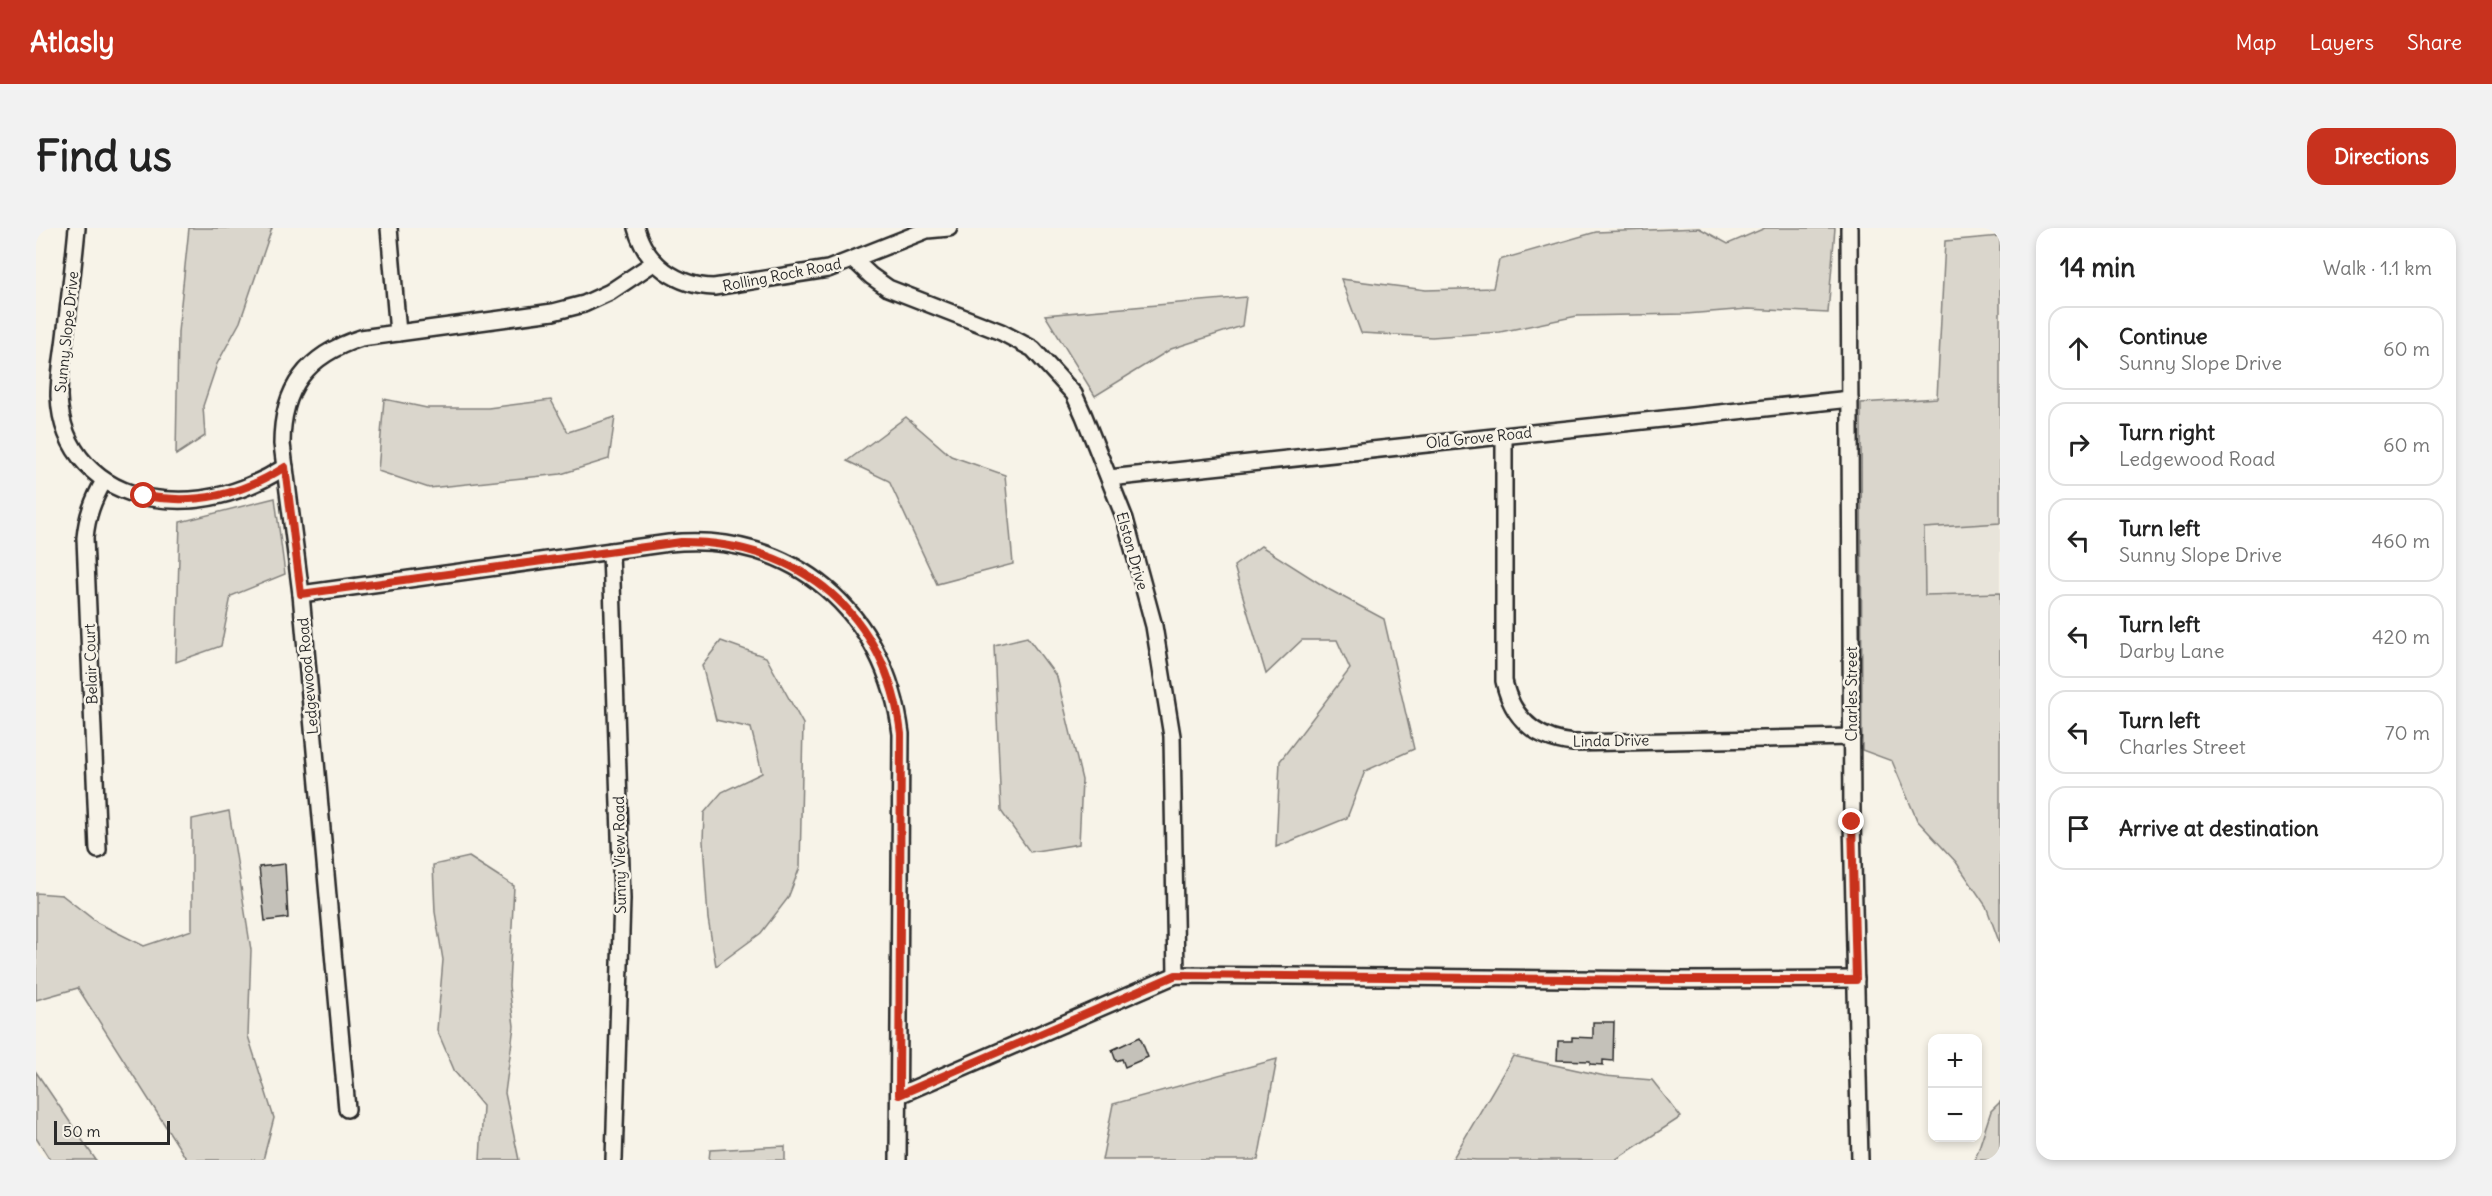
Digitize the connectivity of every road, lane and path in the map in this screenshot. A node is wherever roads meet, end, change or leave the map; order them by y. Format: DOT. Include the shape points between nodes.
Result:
graph roads {
  1 [pos="77,228"];
  2 [pos="388,228"];
  3 [pos="636,228"];
  4 [pos="949,228"];
  5 [pos="1849,228"];
  6 [pos="854,260"];
  7 [pos="655,262"];
  8 [pos="398,333"];
  9 [pos="1850,399"];
  10 [pos="1504,436"];
  11 [pos="285,467"];
  12 [pos="1109,478"];
  13 [pos="104,481"];
  14 [pos="611,551"];
  15 [pos="301,594"];
  16 [pos="1852,737"];
  17 [pos="98,850"];
  18 [pos="1176,975"];
  19 [pos="1856,980"];
  20 [pos="899,1095"];
  21 [pos="347,1109"];
  22 [pos="614,1160"];
  23 [pos="898,1160"];
  24 [pos="1860,1160"];
  1 -- 13 [label="street, Sunny Slope Drive" via="60,410 76,452"];
  2 -- 8 [label="street"];
  3 -- 7 [label="street, Rolling Rock Road"];
  4 -- 6 [label="street, Rolling Rock Road" via="927,230"];
  5 -- 9 [label="street, Charles Street"];
  6 -- 7 [label="street, Rolling Rock Road" via="828,269 714,287 671,277"];
  6 -- 12 [label="street, Elston Drive" via="888,288 1001,332 1033,349 1074,394"];
  7 -- 8 [label="street, Ledgewood Road" via="584,304 553,312"];
  8 -- 11 [label="street, Ledgewood Road" via="341,345 307,368 286,404 282,424"];
  9 -- 10 [label="street, Old Grove Road"];
  9 -- 16 [label="street, Charles Street"];
  10 -- 12 [label="street, Old Grove Road"];
  10 -- 16 [label="street, Linda Drive" via="1504,681 1513,708 1532,730 1573,743"];
  11 -- 13 [label="street, Sunny Slope Drive" via="244,489 199,500 162,500 126,492"];
  11 -- 15 [label="street, Ledgewood Road"];
  12 -- 18 [label="street, Elston Drive" via="1125,519 1154,626 1172,736"];
  13 -- 17 [label="street, Belair Court" via="93,500 85,538"];
  14 -- 15 [label="street"];
  14 -- 20 [label="street" via="703,541 766,554 805,573 831,592 854,616 878,651 894,692 901,734"];
  14 -- 22 [label="street, Sunny View Road" via="622,899"];
  15 -- 21 [label="street, Ledgewood Road"];
  16 -- 19 [label="street, Charles Street"];
  18 -- 19 [label="street"];
  18 -- 20 [label="street"];
  19 -- 24 [label="street, Charles Street"];
  20 -- 23 [label="street"];
}
